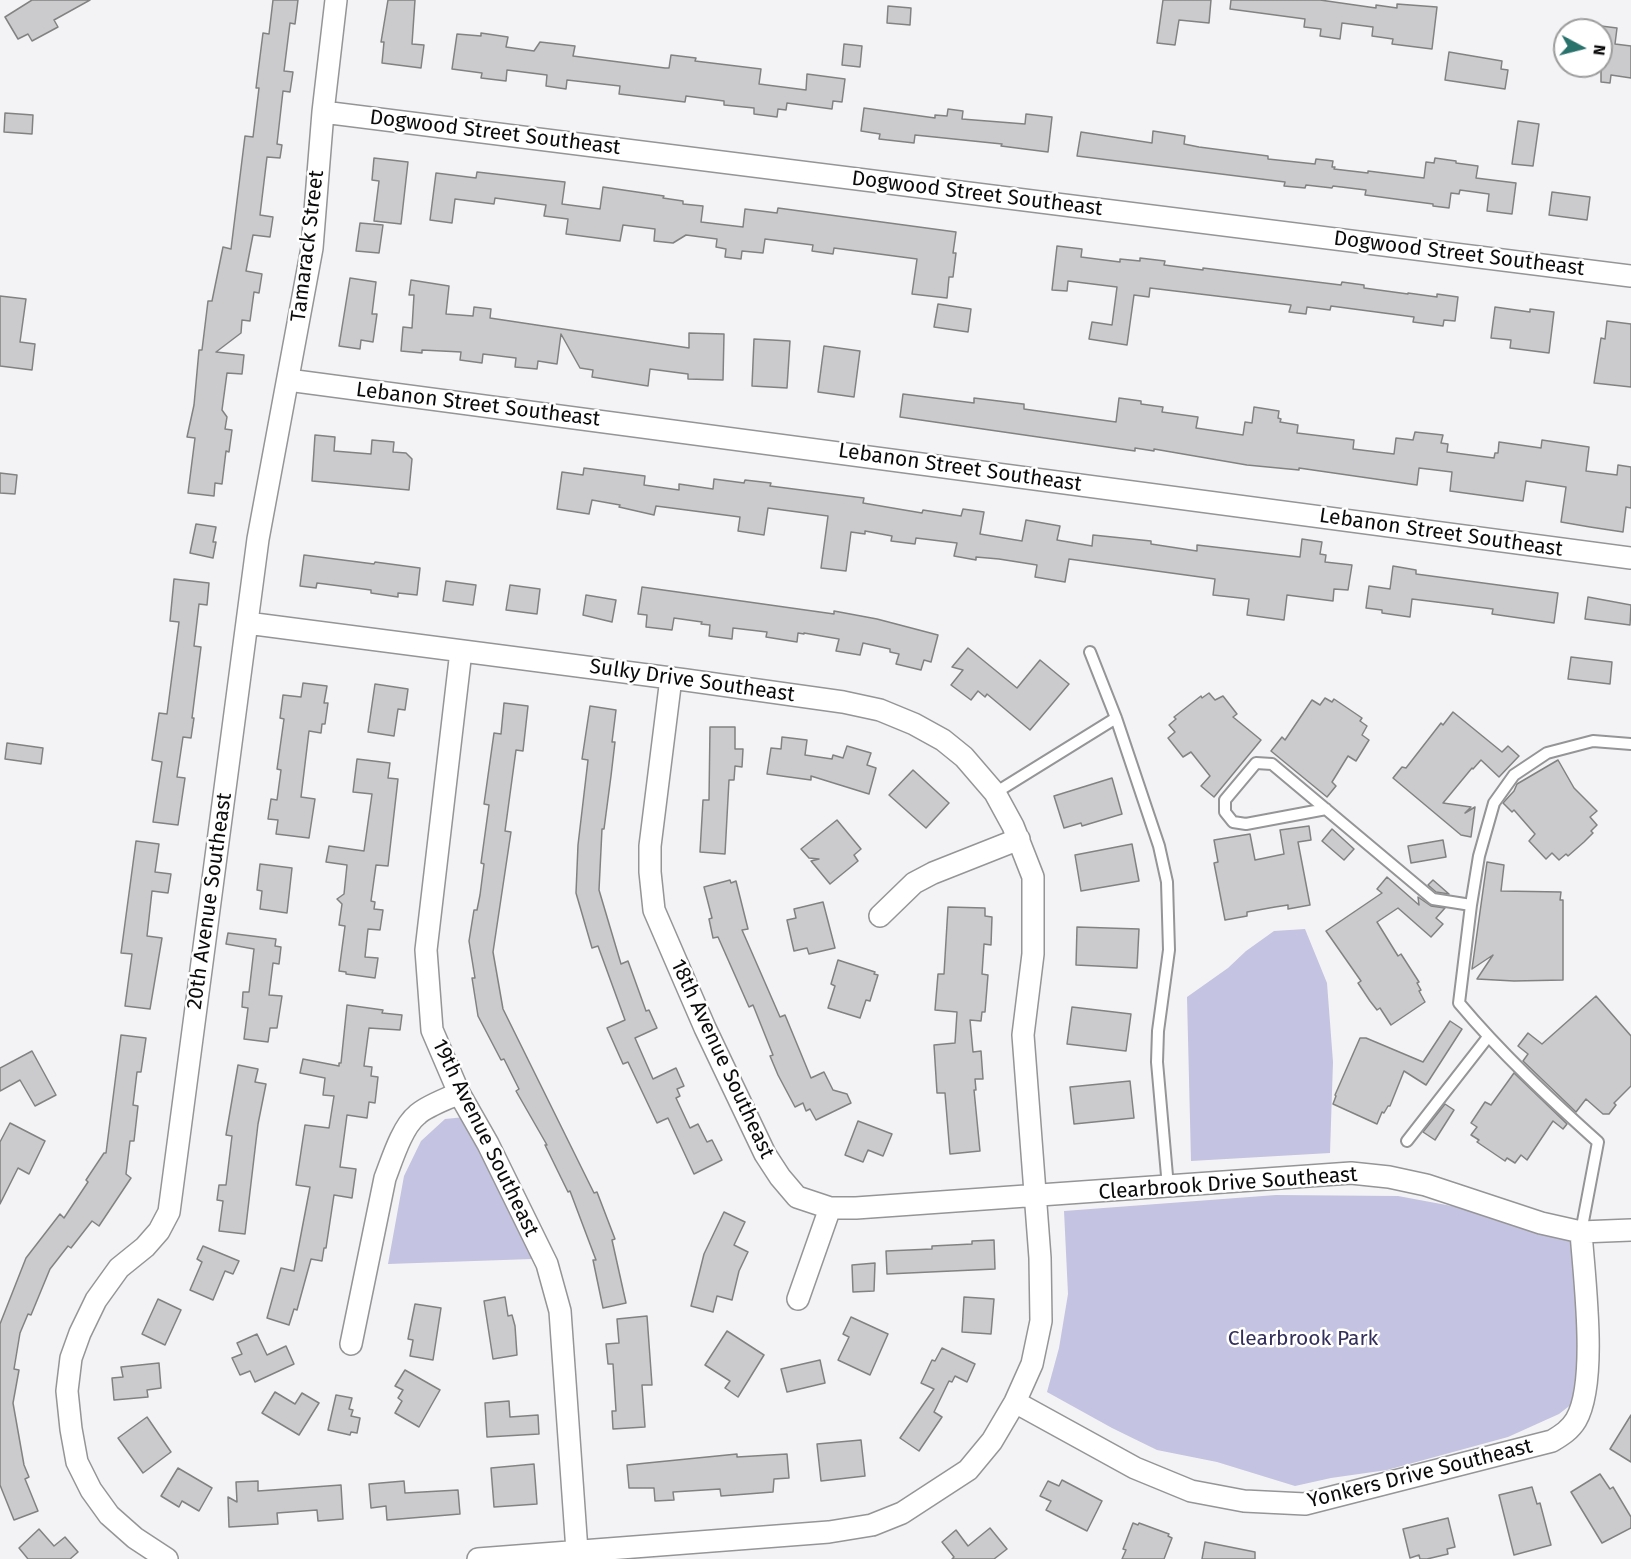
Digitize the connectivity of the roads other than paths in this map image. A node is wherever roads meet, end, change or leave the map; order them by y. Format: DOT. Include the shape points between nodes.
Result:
graph roads {
  1 [pos="336,0"];
  2 [pos="323,112"];
  3 [pos="1631,276"];
  4 [pos="288,380"];
  5 [pos="1631,558"];
  6 [pos="247,623"];
  7 [pos="461,651"];
  8 [pos="1090,652"];
  9 [pos="671,678"];
  10 [pos="1116,718"];
  11 [pos="1631,744"];
  12 [pos="996,793"];
  13 [pos="1326,809"];
  14 [pos="1018,839"];
  15 [pos="1471,905"];
  16 [pos="880,916"];
  17 [pos="1488,1037"];
  18 [pos="459,1093"];
  19 [pos="1407,1142"];
  20 [pos="1168,1187"];
  21 [pos="1034,1196"];
  22 [pos="830,1208"];
  23 [pos="1631,1230"];
  24 [pos="1581,1232"];
  25 [pos="798,1299"];
  26 [pos="351,1344"];
  27 [pos="1015,1402"];
  28 [pos="576,1551"];
  29 [pos="167,1559"];
  30 [pos="478,1559"];
  1 -- 2 [label="street, Tamarack Street"];
  2 -- 3 [label="street, Dogwood Street Southeast"];
  2 -- 4 [label="street, Tamarack Street" via="312,248"];
  4 -- 5 [label="street, Lebanon Street Southeast"];
  4 -- 6 [label="street, 20th Avenue Southeast" via="258,539"];
  6 -- 7 [label="street, Sulky Drive Southeast"];
  6 -- 29 [label="street, 20th Avenue Southeast" via="169,1212 152,1239 118,1268 96,1300 71,1358 67,1391 78,1462 91,1490 109,1515"];
  7 -- 9 [label="street, Sulky Drive Southeast"];
  7 -- 18 [label="street, 19th Avenue Southeast" via="426,950 432,1030"];
  8 -- 10 [label="lane"];
  9 -- 12 [label="street, Sulky Drive Southeast" via="880,710 943,740"];
  9 -- 22 [label="street, 18th Avenue Southeast" via="650,846 654,910 765,1154 797,1197"];
  10 -- 12 [label="lane"];
  10 -- 20 [label="lane" via="1159,846 1167,882 1169,950 1156,1062"];
  11 -- 15 [label="lane" via="1593,741 1547,753 1514,775 1494,803"];
  12 -- 14 [label="street, Sulky Drive Southeast"];
  13 -- 13 [label="lane" via="1246,824 1233,822 1225,812 1225,800 1256,763 1272,764"];
  13 -- 15 [label="lane" via="1433,899"];
  14 -- 16 [label="street" via="914,883"];
  14 -- 21 [label="street, Sulky Drive Southeast" via="1033,877 1033,954 1023,1035"];
  15 -- 17 [label="lane" via="1459,1003"];
  17 -- 19 [label="lane"];
  17 -- 24 [label="lane" via="1598,1142"];
  18 -- 26 [label="street" via="417,1114 393,1156 385,1178"];
  18 -- 28 [label="street, 19th Avenue Southeast" via="547,1264 560,1311"];
  20 -- 21 [label="street, Clearbrook Drive Southeast"];
  20 -- 24 [label="street, Clearbrook Drive Southeast" via="1351,1173 1370,1175 1426,1185"];
  21 -- 22 [label="street, 18th Avenue Southeast"];
  21 -- 27 [label="street, Sulky Drive Southeast" via="1041,1321 1032,1364"];
  22 -- 25 [label="street"];
  23 -- 24 [label="street, Clearbrook Drive Southeast"];
  24 -- 27 [label="street, Yonkers Drive Southeast" via="1588,1361 1585,1395 1577,1419 1568,1431 1552,1441 1305,1504 1244,1501 1191,1491 1135,1468"];
  27 -- 28 [label="street, Sulky Drive Southeast" via="992,1441 968,1470 902,1513 872,1525 829,1532"];
  28 -- 30 [label="street, Sulky Drive Southeast"];
}
